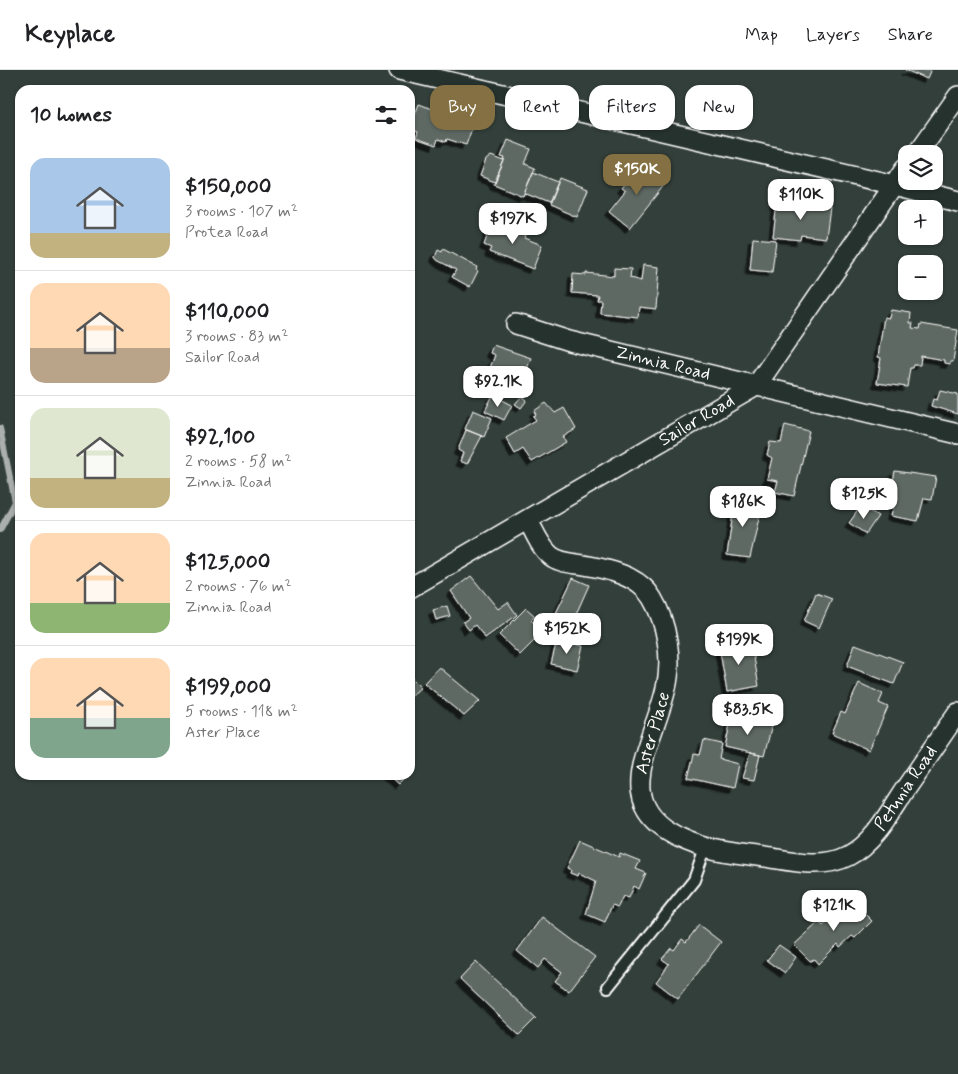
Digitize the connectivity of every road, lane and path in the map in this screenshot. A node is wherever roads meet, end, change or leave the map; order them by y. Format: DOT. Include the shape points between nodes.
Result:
graph roads {
  1 [pos="399,70"];
  2 [pos="958,96"];
  3 [pos="923,145"];
  4 [pos="898,180"];
  5 [pos="895,185"];
  6 [pos="958,202"];
  7 [pos="516,324"];
  8 [pos="756,386"];
  9 [pos="958,434"];
  10 [pos="528,520"];
  11 [pos="415,585"];
  12 [pos="958,712"];
  13 [pos="706,846"];
  14 [pos="847,857"];
  15 [pos="608,987"];
  1 -- 5 [label="street"];
  2 -- 3 [label="street"];
  4 -- 5 [label="street, Sailor Road"];
  5 -- 6 [label="street"];
  5 -- 8 [label="street, Sailor Road"];
  7 -- 8 [label="street, Zinnia Road" via="569,341"];
  8 -- 9 [label="street, Zinnia Road"];
  8 -- 10 [label="street, Sailor Road"];
  10 -- 11 [label="street, Sailor Road"];
  10 -- 13 [label="street, Aster Place" via="550,556 634,579 651,597 662,620 669,656 667,687 643,756 638,782 644,808 659,824 686,841"];
  12 -- 14 [label="street, Petunia Road" via="883,823 867,843"];
  13 -- 14 [label="street, Aster Place" via="795,862 822,863"];
  13 -- 15 [label="lane" via="694,880"];
}
